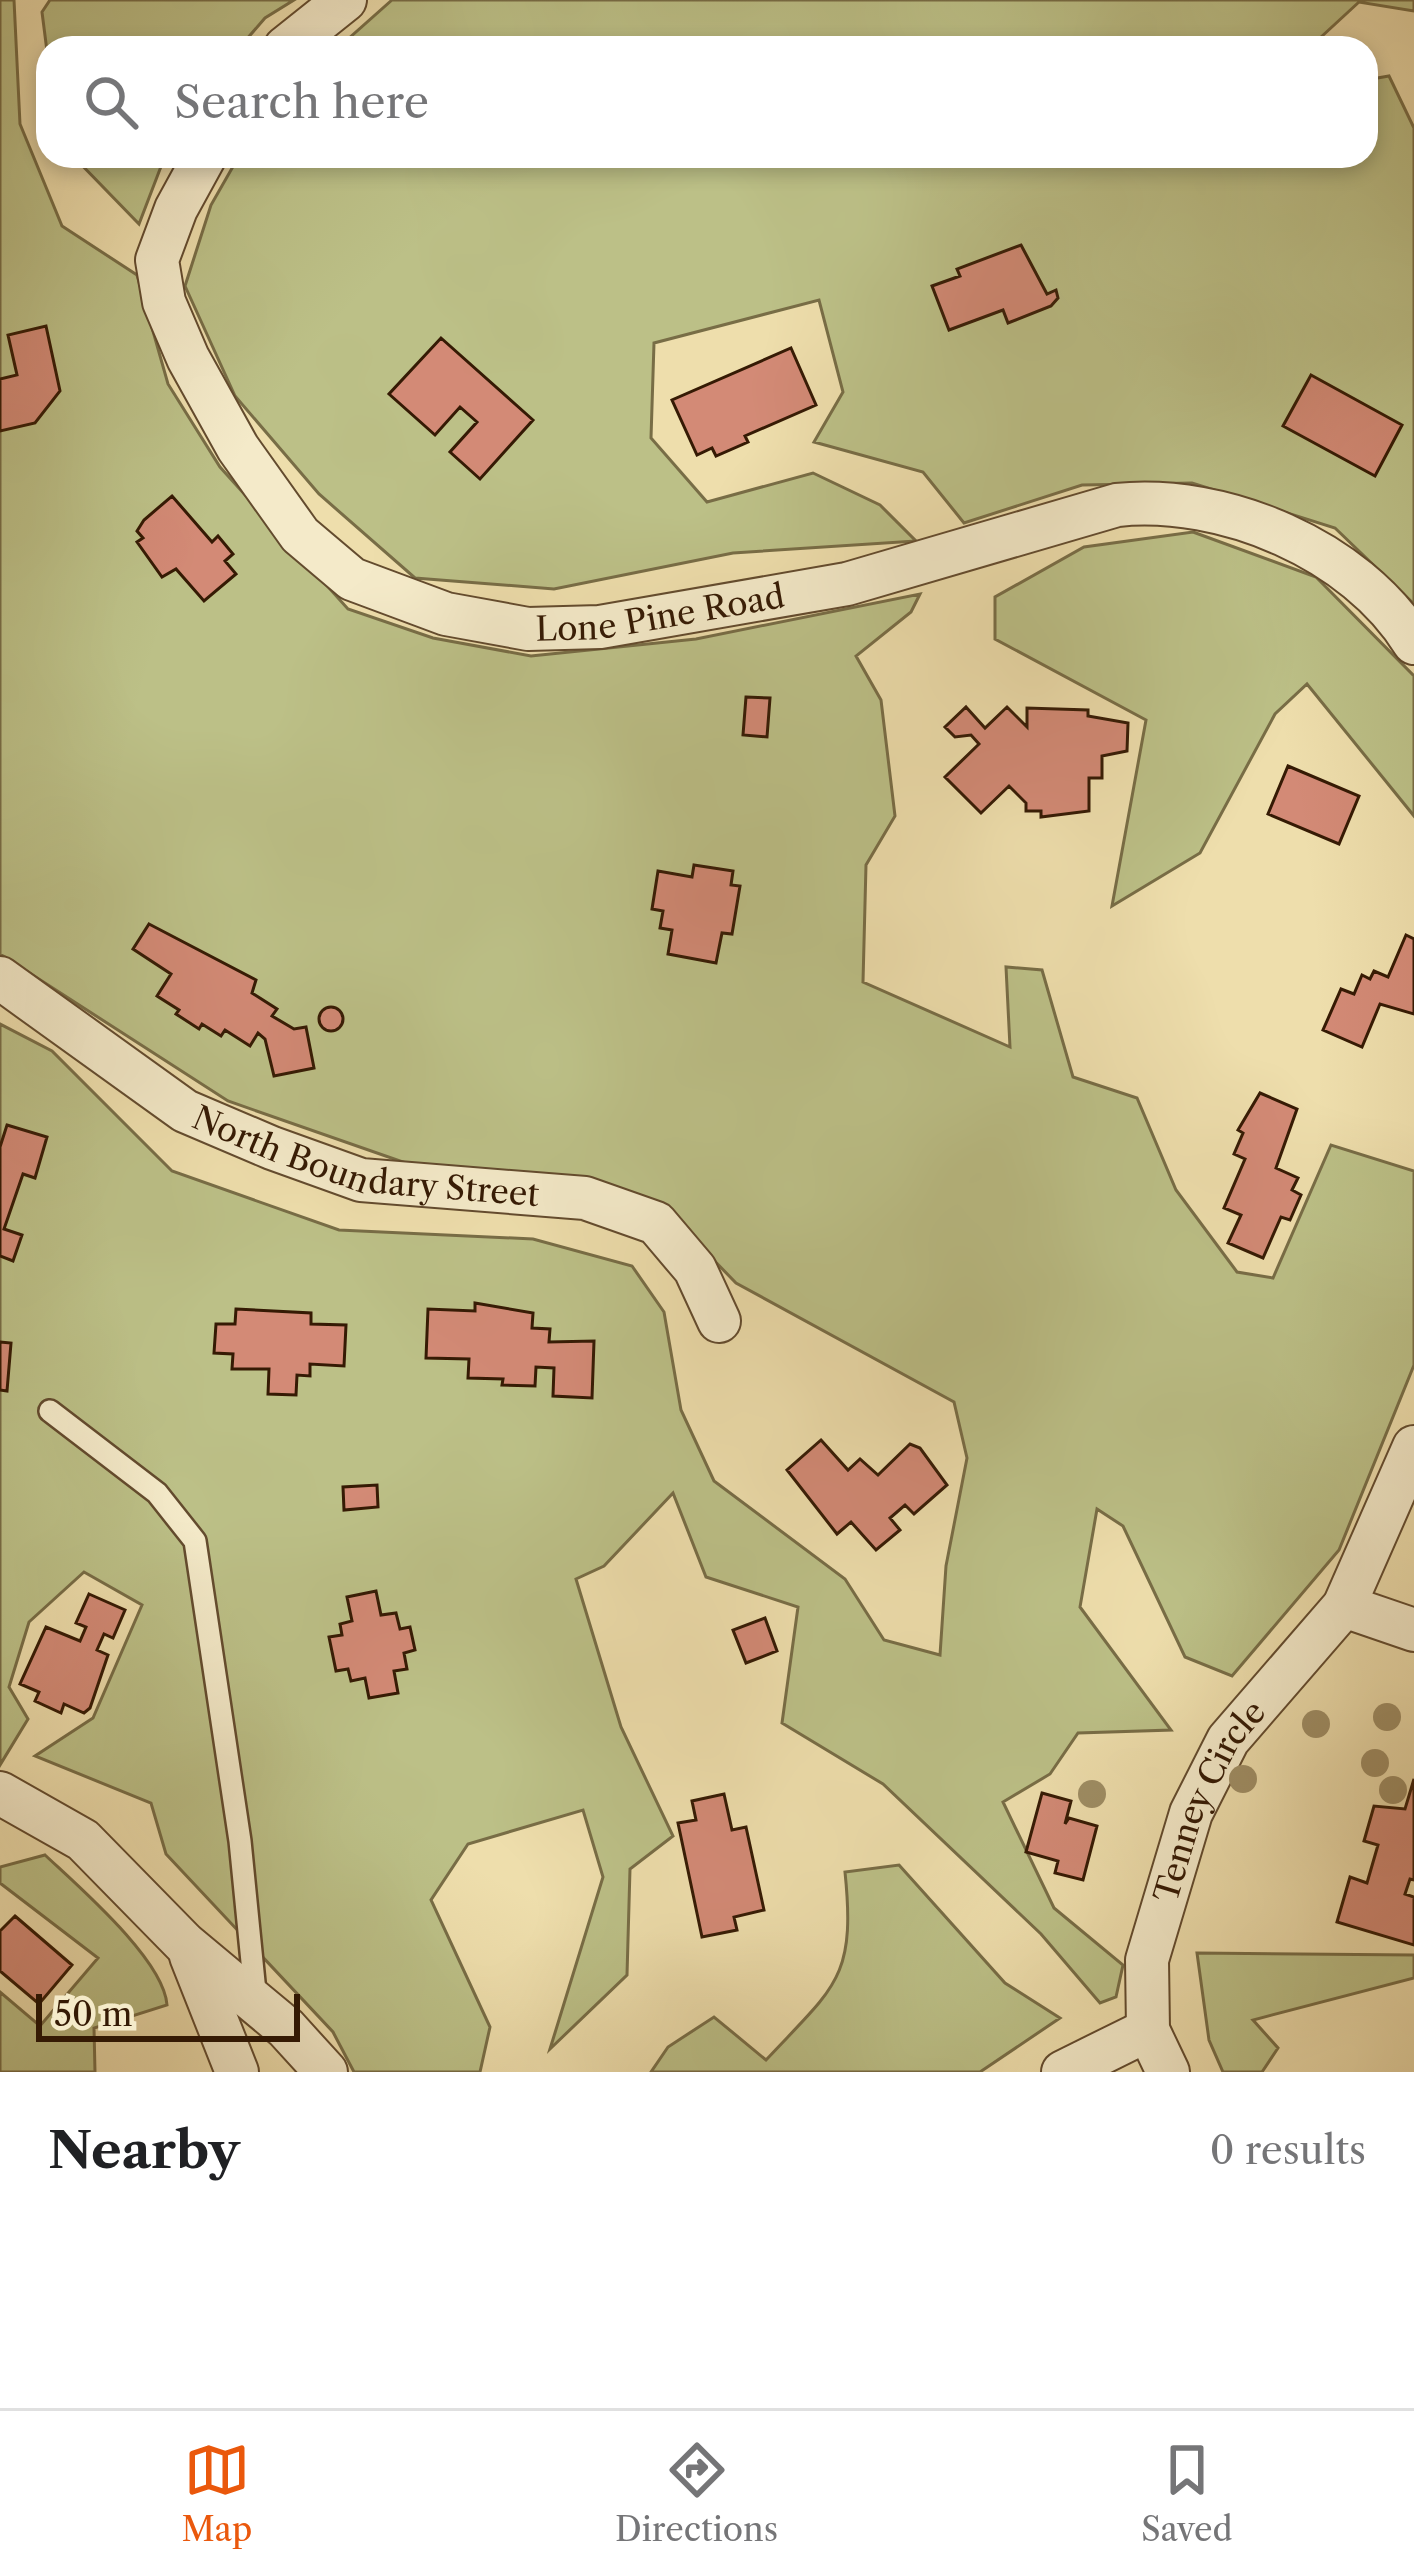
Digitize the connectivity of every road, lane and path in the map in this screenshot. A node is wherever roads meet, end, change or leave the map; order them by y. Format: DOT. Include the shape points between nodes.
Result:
graph roads {
  1 [pos="344,0"];
  2 [pos="300,36"];
  3 [pos="198,168"];
  4 [pos="1414,643"];
  5 [pos="0,978"];
  6 [pos="719,1321"];
  7 [pos="50,1411"];
  8 [pos="1414,1447"];
  9 [pos="1344,1606"];
  10 [pos="1414,1630"];
  11 [pos="0,1793"];
  12 [pos="185,1944"];
  13 [pos="256,2003"];
  14 [pos="1148,2030"];
  15 [pos="237,2072"];
  16 [pos="326,2072"];
  17 [pos="1063,2072"];
  18 [pos="1168,2072"];
  1 -- 2 [label="street"];
  3 -- 4 [label="street, Lone Pine Road" via="157,260 164,302 238,448 300,535 352,579 446,614 528,629 600,627 847,584 1117,505 1161,501 1269,529 1341,569"];
  5 -- 6 [label="street, North Boundary Street" via="185,1111 272,1148 361,1180 585,1198 656,1223 695,1269"];
  7 -- 13 [label="lane" via="157,1493 195,1541"];
  8 -- 9 [label="street, Tenney Circle"];
  9 -- 10 [label="street"];
  9 -- 14 [label="street, Tenney Circle" via="1259,1700 1206,1778 1147,1960"];
  11 -- 12 [label="street" via="83,1840"];
  12 -- 13 [label="street"];
  12 -- 15 [label="street"];
  13 -- 16 [label="street"];
  14 -- 17 [label="street"];
  14 -- 18 [label="street"];
}
